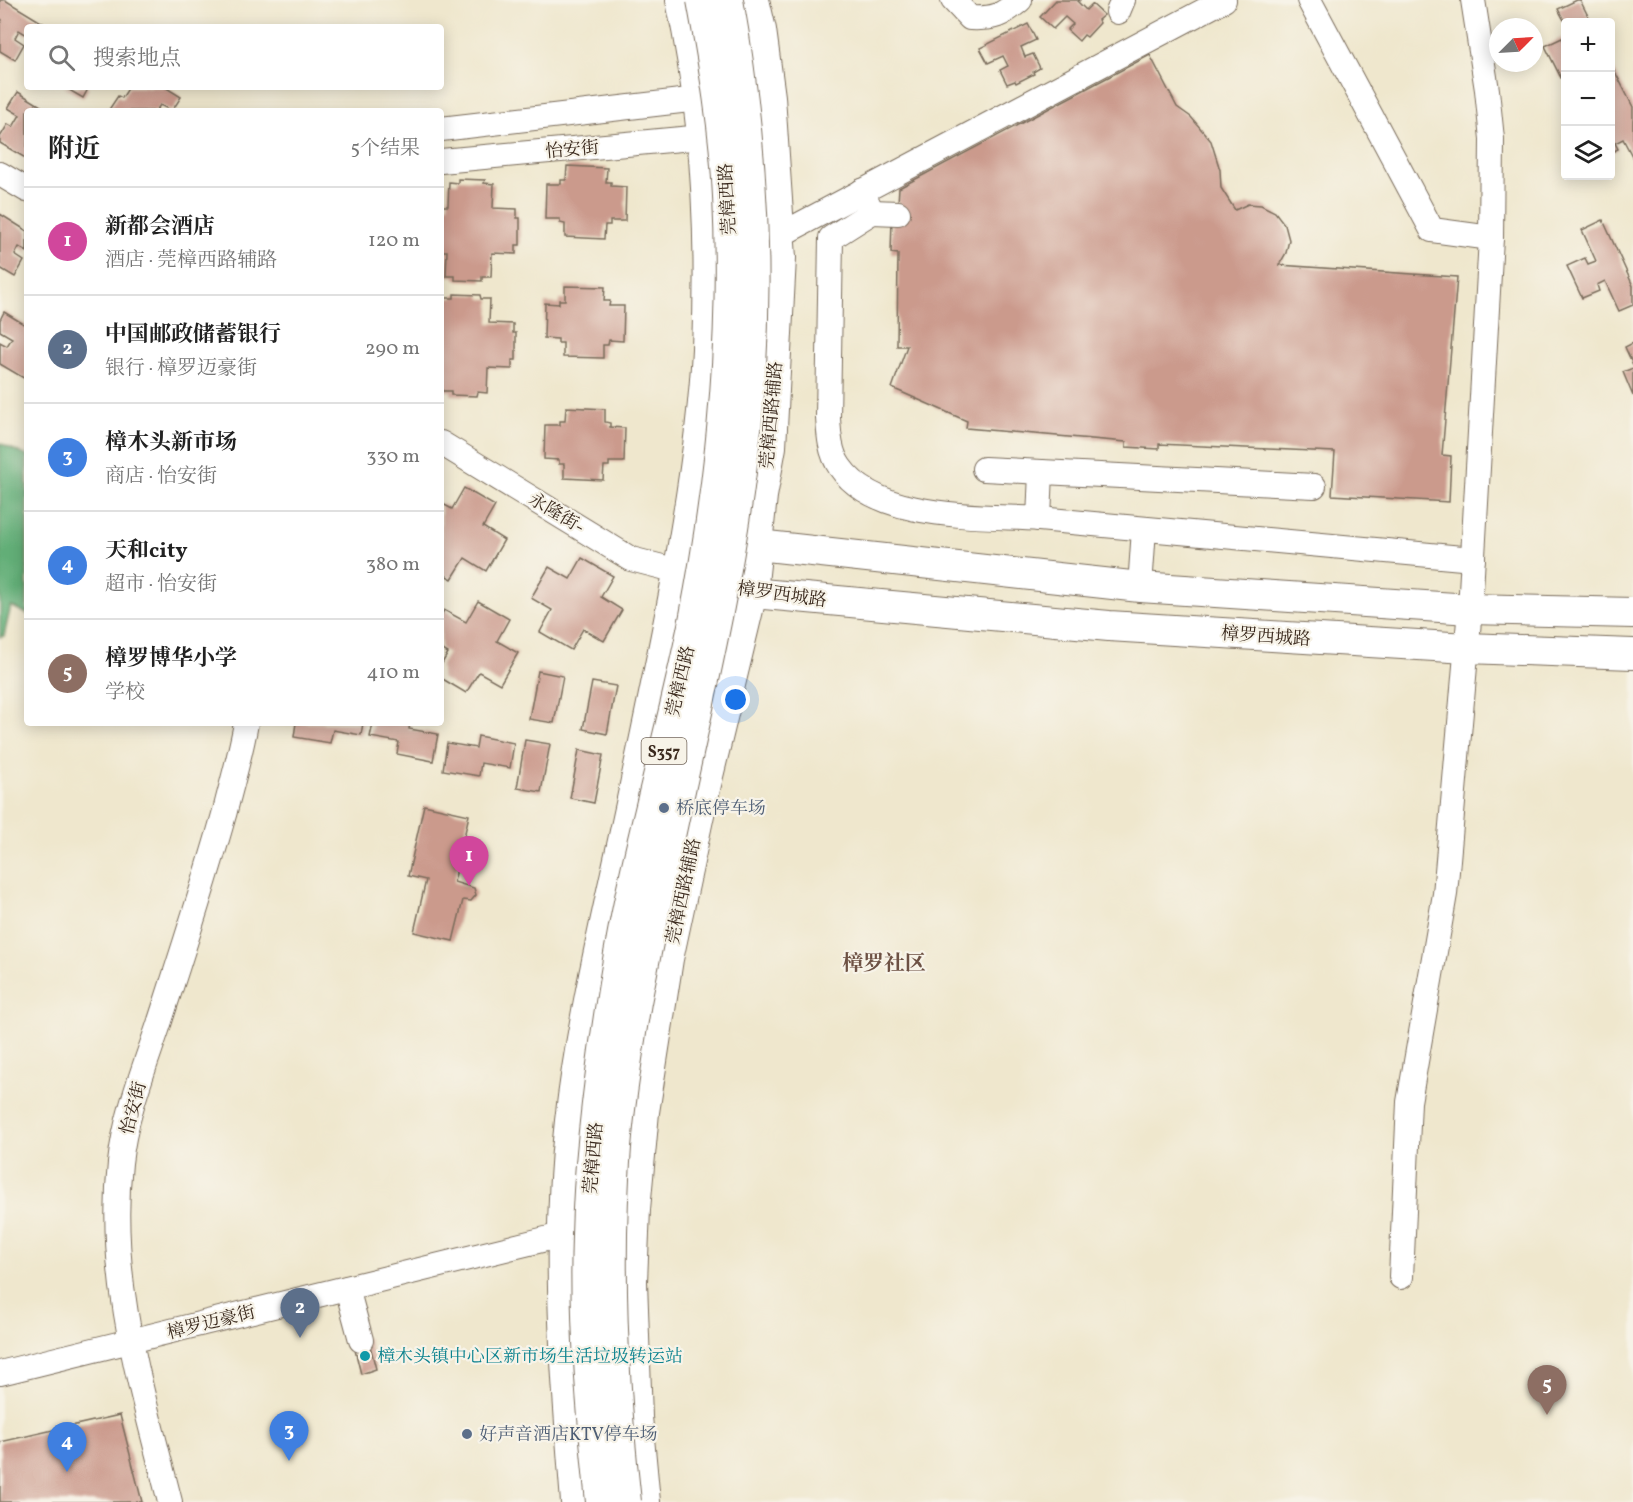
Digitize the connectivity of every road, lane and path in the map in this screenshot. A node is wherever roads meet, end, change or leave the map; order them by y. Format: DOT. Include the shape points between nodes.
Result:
graph roads {
  1 [pos="681,0"];
  2 [pos="702,0"];
  3 [pos="728,0"];
  4 [pos="754,0"];
  5 [pos="953,0"];
  6 [pos="1020,0"];
  7 [pos="1224,0"];
  8 [pos="1309,0"];
  9 [pos="1473,0"];
  10 [pos="698,99"];
  11 [pos="444,129"];
  12 [pos="703,137"];
  13 [pos="444,161"];
  14 [pos="0,174"];
  15 [pos="24,188"];
  16 [pos="867,202"];
  17 [pos="898,213"];
  18 [pos="780,235"];
  19 [pos="1491,238"];
  20 [pos="444,445"];
  21 [pos="984,469"];
  22 [pos="1041,472"];
  23 [pos="1314,486"];
  24 [pos="1039,519"];
  25 [pos="1144,529"];
  26 [pos="758,545"];
  27 [pos="1473,559"];
  28 [pos="678,572"];
  29 [pos="1140,587"];
  30 [pos="752,593"];
  31 [pos="1470,609"];
  32 [pos="1633,613"];
  33 [pos="1467,648"];
  34 [pos="1633,654"];
  35 [pos="246,726"];
  36 [pos="644,740"];
  37 [pos="714,755"];
  38 [pos="562,1235"];
  39 [pos="1401,1277"];
  40 [pos="347,1288"];
  41 [pos="361,1340"];
  42 [pos="130,1342"];
  43 [pos="0,1373"];
  44 [pos="170,1502"];
  45 [pos="576,1502"];
  46 [pos="601,1502"];
  47 [pos="626,1502"];
  48 [pos="645,1502"];
  1 -- 10 [label="main road"];
  2 -- 46 [label="main road, 莞樟西路 / S357, bridge" via="728,195 730,261 722,442 693,624 615,974 594,1135 587,1235 587,1317"];
  3 -- 47 [label="main road, 莞樟西路 / S357, bridge" via="744,103 753,208 748,410 722,590 636,1002 618,1134 612,1232 613,1310"];
  4 -- 18 [label="main road, 莞樟西路辅路" via="770,97"];
  5 -- 6 [label="street" via="970,18 991,19"];
  7 -- 16 [label="street"];
  8 -- 19 [label="street" via="1431,230"];
  9 -- 19 [label="street" via="1492,139"];
  10 -- 11 [label="street, 怡安街"];
  10 -- 12 [label="main road"];
  12 -- 13 [label="street, 怡安街"];
  12 -- 28 [label="main road" via="708,216 707,351 692,490"];
  14 -- 15 [label="street"];
  16 -- 17 [label="street"];
  16 -- 18 [label="street"];
  16 -- 24 [label="street" via="831,238 828,418 830,443 839,466 852,482 891,503 945,513"];
  18 -- 26 [label="main road, 莞樟西路辅路" via="771,447"];
  19 -- 27 [label="street"];
  20 -- 28 [label="street, 永隆街-" via="632,559"];
  21 -- 22 [label="street"];
  22 -- 23 [label="street"];
  22 -- 24 [label="street"];
  24 -- 25 [label="street"];
  25 -- 27 [label="street"];
  25 -- 29 [label="street"];
  26 -- 28 [label="main road, 樟罗西城路"];
  26 -- 29 [label="main road, 樟罗西城路"];
  26 -- 30 [label="main road, 莞樟西路辅路"];
  27 -- 31 [label="street"];
  28 -- 30 [label="main road, 樟罗西城路"];
  28 -- 36 [label="main road"];
  29 -- 31 [label="main road, 樟罗西城路"];
  30 -- 33 [label="main road, 樟罗西城路" via="1109,626"];
  30 -- 37 [label="main road, 莞樟西路辅路"];
  31 -- 32 [label="main road, 樟罗西城路"];
  31 -- 33 [label="street"];
  33 -- 34 [label="main road, 樟罗西城路"];
  33 -- 39 [label="street" via="1445,894 1409,1102"];
  35 -- 42 [label="street, 怡安街" via="217,840 138,1089 120,1162 117,1247"];
  36 -- 37 [label="main road" via="661,719 688,714 708,730"];
  36 -- 38 [label="main road" via="625,855 592,988 570,1119"];
  37 -- 48 [label="main road, 莞樟西路辅路" via="668,959 644,1112 637,1187 633,1341"];
  38 -- 40 [label="street, 樟罗迈豪街"];
  38 -- 45 [label="main road"];
  40 -- 41 [label="street"];
  40 -- 42 [label="street, 樟罗迈豪街"];
  42 -- 43 [label="street, 樟罗迈豪街"];
  42 -- 44 [label="street, 怡安街"];
}
